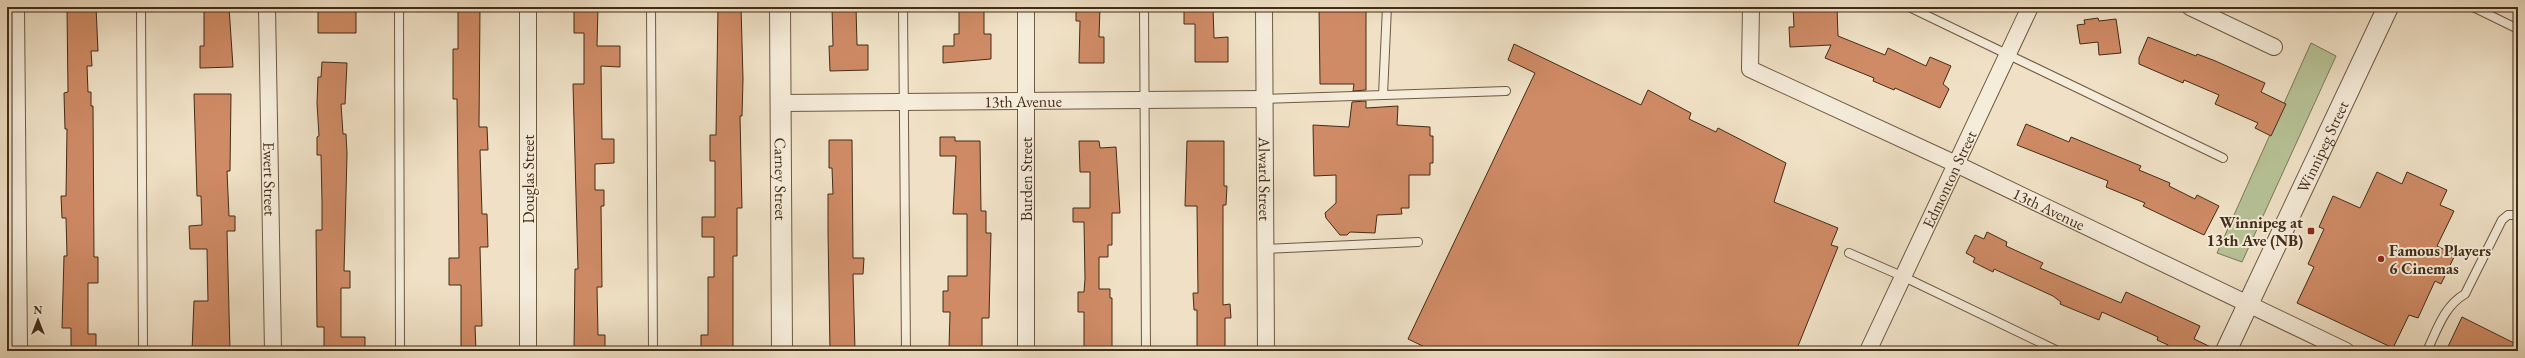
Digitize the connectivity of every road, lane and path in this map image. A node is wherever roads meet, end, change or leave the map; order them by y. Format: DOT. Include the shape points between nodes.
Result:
graph roads {
  1 [pos="16,7"];
  2 [pos="140,7"];
  3 [pos="267,7"];
  4 [pos="399,7"];
  5 [pos="528,7"];
  6 [pos="651,7"];
  7 [pos="780,7"];
  8 [pos="904,7"];
  9 [pos="1026,7"];
  10 [pos="1144,7"];
  11 [pos="1264,7"];
  12 [pos="1386,7"];
  13 [pos="1751,7"];
  14 [pos="1909,7"];
  15 [pos="2030,7"];
  16 [pos="2190,7"];
  17 [pos="2388,7"];
  18 [pos="2473,7"];
  19 [pos="2518,28"];
  20 [pos="2274,47"];
  21 [pos="2008,54"];
  22 [pos="1506,91"];
  23 [pos="1383,95"];
  24 [pos="12,98"];
  25 [pos="1265,99"];
  26 [pos="1026,100"];
  27 [pos="1145,100"];
  28 [pos="905,101"];
  29 [pos="782,103"];
  30 [pos="2223,158"];
  31 [pos="1956,164"];
  32 [pos="2518,215"];
  33 [pos="1418,242"];
  34 [pos="1265,249"];
  35 [pos="1849,254"];
  36 [pos="1904,277"];
  37 [pos="2248,303"];
  38 [pos="19,351"];
  39 [pos="143,351"];
  40 [pos="273,351"];
  41 [pos="400,351"];
  42 [pos="528,351"];
  43 [pos="653,351"];
  44 [pos="782,351"];
  45 [pos="906,351"];
  46 [pos="1026,351"];
  47 [pos="1146,351"];
  48 [pos="1266,351"];
  49 [pos="1868,351"];
  50 [pos="2058,351"];
  51 [pos="2226,351"];
  52 [pos="2346,351"];
  53 [pos="2427,351"];
  1 -- 24 [label="street"];
  2 -- 39 [label="lane"];
  3 -- 40 [label="street, Ewert Street"];
  4 -- 41 [label="lane"];
  5 -- 42 [label="street, Douglas Street"];
  6 -- 43 [label="lane"];
  7 -- 29 [label="street, Carney Street"];
  8 -- 28 [label="lane"];
  9 -- 26 [label="street, Burden Street"];
  10 -- 27 [label="lane"];
  11 -- 25 [label="street, Alward Street"];
  12 -- 23 [label="lane"];
  13 -- 31 [label="street, 13th Avenue" via="1750,69"];
  14 -- 21 [label="lane"];
  15 -- 21 [label="street, Edmonton Street"];
  16 -- 20 [label="street"];
  17 -- 37 [label="street, Winnipeg Street"];
  18 -- 19 [label="lane"];
  21 -- 30 [label="lane"];
  21 -- 31 [label="street, Edmonton Street"];
  22 -- 23 [label="lane"];
  23 -- 25 [label="lane"];
  24 -- 38 [label="street"];
  25 -- 27 [label="street, 13th Avenue"];
  25 -- 34 [label="street, Alward Street"];
  26 -- 27 [label="street, 13th Avenue"];
  26 -- 28 [label="street, 13th Avenue"];
  26 -- 46 [label="street, Burden Street"];
  27 -- 47 [label="lane"];
  28 -- 29 [label="street, 13th Avenue"];
  28 -- 45 [label="lane"];
  29 -- 44 [label="street, Carney Street"];
  31 -- 36 [label="street, Edmonton Street"];
  31 -- 37 [label="street, 13th Avenue"];
  32 -- 53 [label="lane" via="2508,215 2502,220 2465,294 2454,301 2447,310"];
  33 -- 34 [label="lane"];
  34 -- 48 [label="street, Alward Street"];
  35 -- 36 [label="lane"];
  36 -- 49 [label="street, Edmonton Street"];
  36 -- 50 [label="lane"];
  37 -- 51 [label="street, Winnipeg Street"];
  37 -- 52 [label="street, 13th Avenue"];
}
